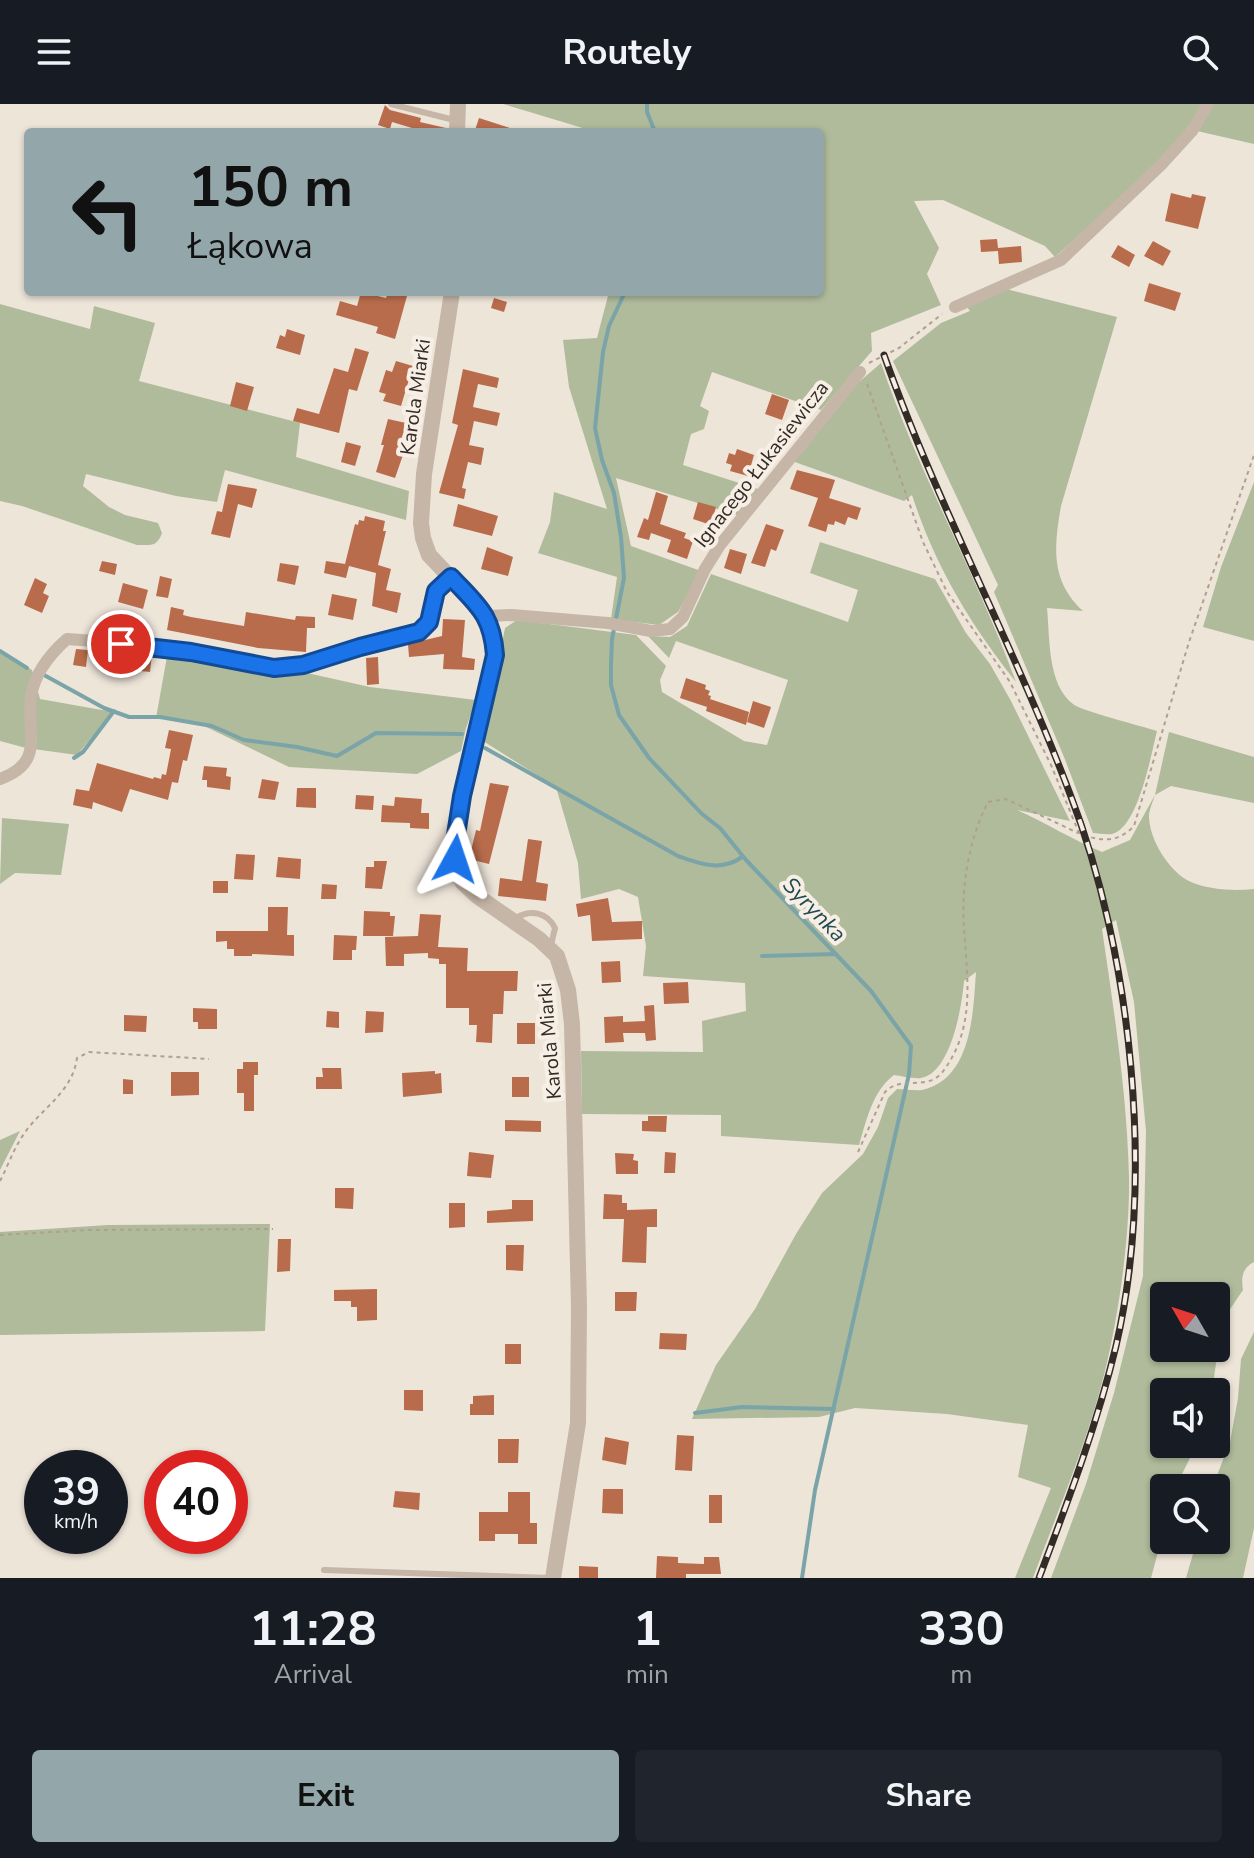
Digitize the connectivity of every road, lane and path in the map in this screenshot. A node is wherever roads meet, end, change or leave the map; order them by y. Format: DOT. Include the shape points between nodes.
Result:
graph roads {
  1 [pos="391,104"];
  2 [pos="1208,104"];
  3 [pos="457,119"];
  4 [pos="451,296"];
  5 [pos="955,307"];
  6 [pos="860,372"];
  7 [pos="1254,455"];
  8 [pos="451,577"];
  9 [pos="487,616"];
  10 [pos="0,779"];
  11 [pos="1079,833"];
  12 [pos="209,1059"];
  13 [pos="858,1152"];
  14 [pos="0,1181"];
  15 [pos="273,1229"];
  16 [pos="0,1235"];
  17 [pos="324,1570"];
  18 [pos="551,1578"];
  1 -- 3 [label="lane"];
  2 -- 5 [label="street" via="1161,165 1061,260"];
  4 -- 8 [label="street, Karola Miarki" via="421,523 429,555"];
  5 -- 6 [label="path"];
  6 -- 9 [label="street, Ignacego Łukasiewicza" via="720,545 678,624 662,632 608,623"];
  6 -- 11 [label="path" via="947,592 1010,682"];
  7 -- 11 [label="path" via="1189,642 1134,826 1116,839"];
  8 -- 9 [label="street, Karola Miarki"];
  8 -- 10 [label="street" via="436,591 429,622 419,632 303,665 274,668 150,645 67,639 34,683 29,760 20,771"];
  9 -- 18 [label="street, Karola Miarki" via="495,655 462,796 454,848 457,872 477,896 557,956 572,1024 578,1423"];
  11 -- 13 [label="path" via="1006,799 988,802 978,819 966,888 969,1000 962,1039 938,1077 929,1083 898,1082 885,1092"];
  12 -- 14 [label="path" via="89,1052 77,1058 66,1089 20,1138"];
  15 -- 16 [label="path"];
  17 -- 18 [label="lane"];
}
